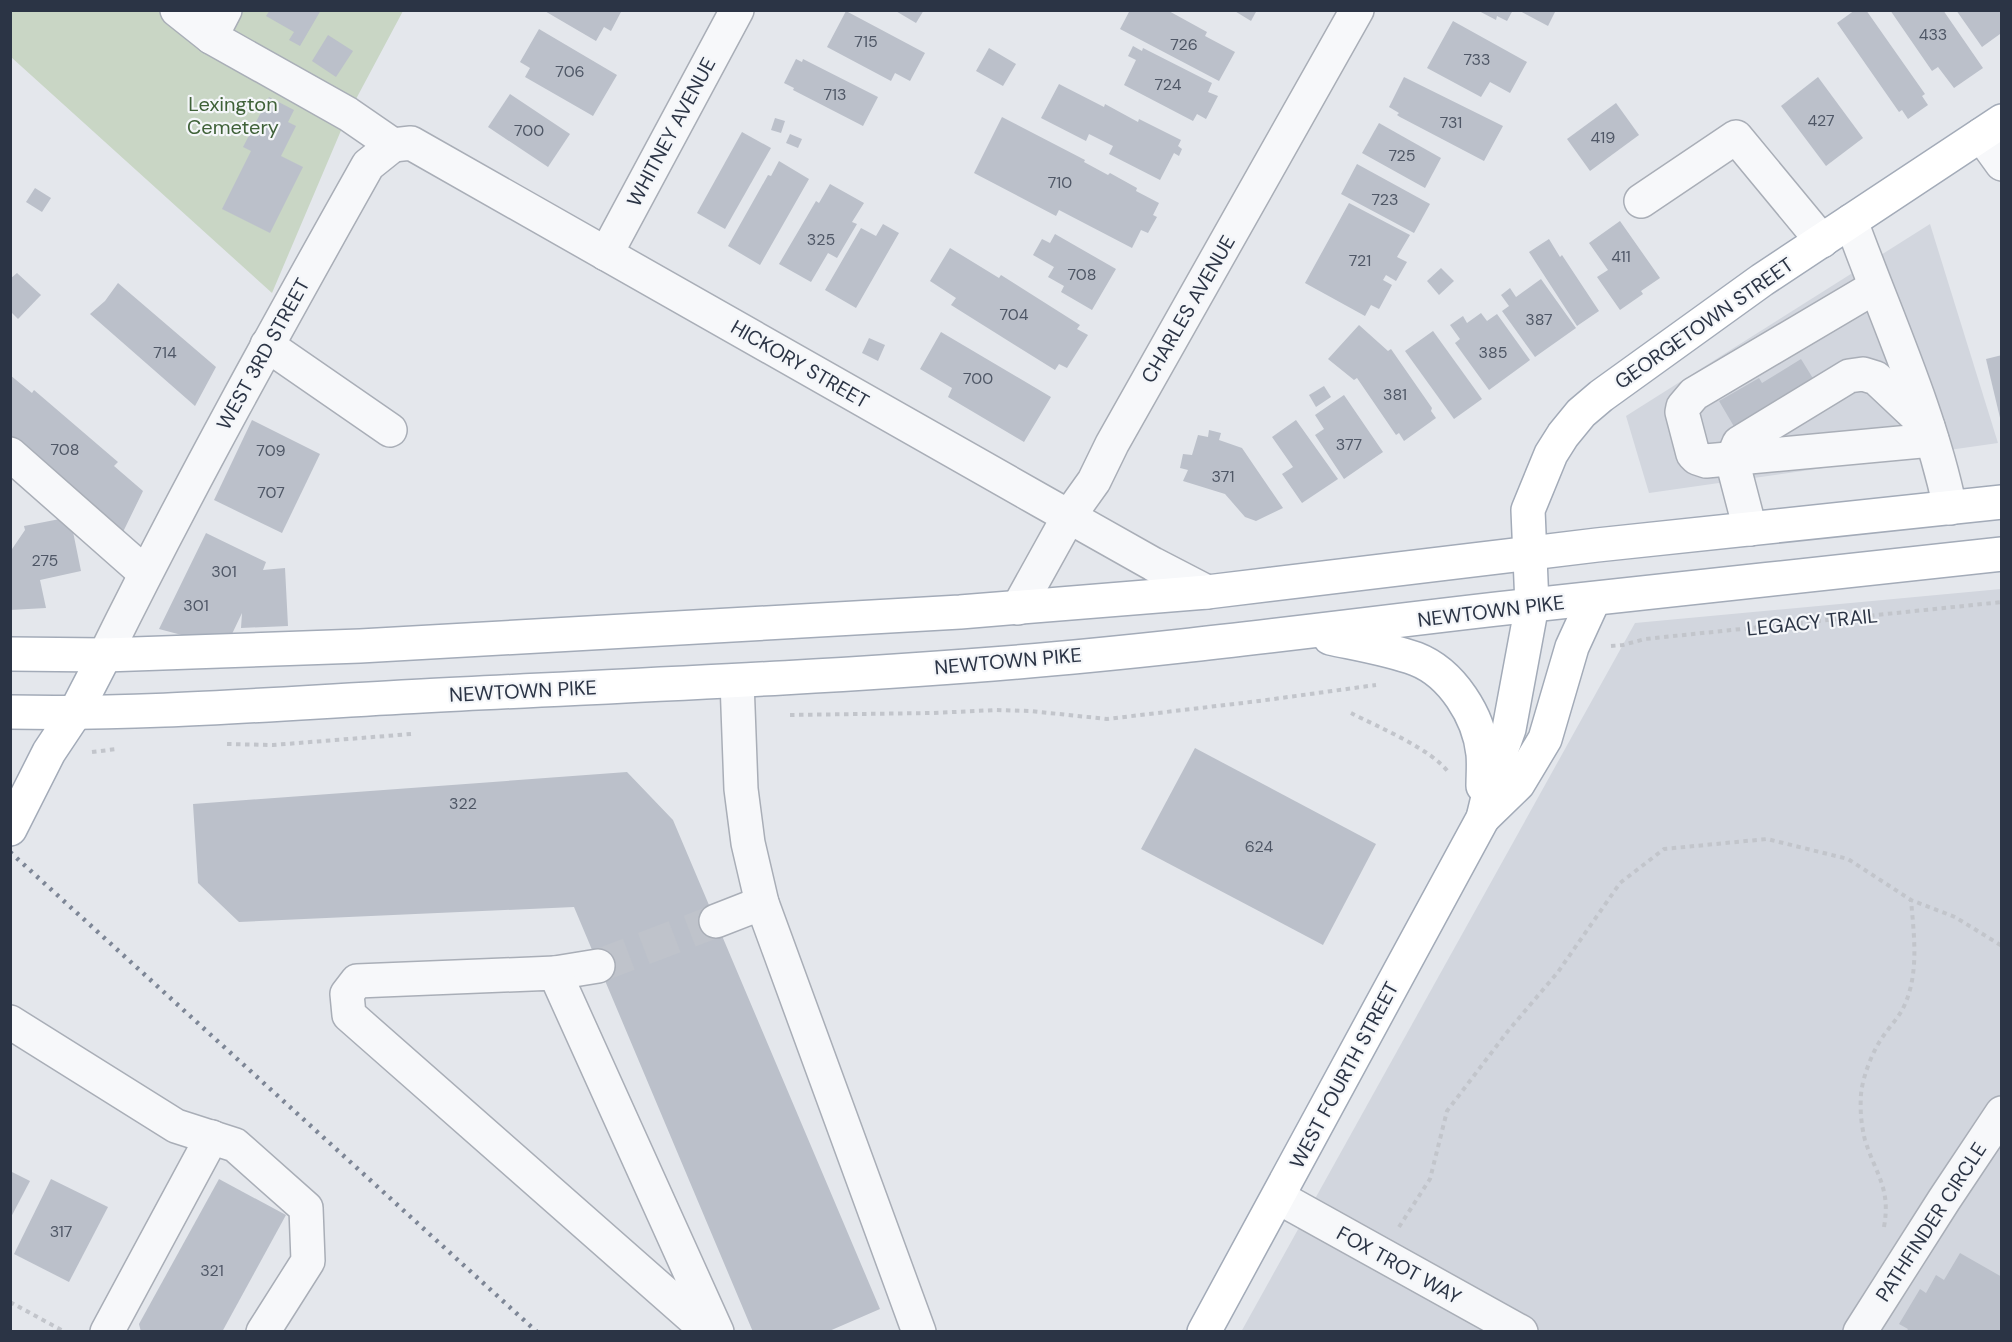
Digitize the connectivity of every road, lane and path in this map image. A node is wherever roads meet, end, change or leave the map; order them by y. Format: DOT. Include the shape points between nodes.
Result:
graph roads {
  1 [pos="177,10"];
  2 [pos="737,10"];
  3 [pos="1357,10"];
  4 [pos="218,24"];
  5 [pos="1991,128"];
  6 [pos="393,145"];
  7 [pos="2001,164"];
  8 [pos="1641,201"];
  9 [pos="1851,221"];
  10 [pos="1822,241"];
  11 [pos="606,254"];
  12 [pos="1875,287"];
  13 [pos="267,345"];
  14 [pos="390,430"];
  15 [pos="1930,434"];
  16 [pos="10,454"];
  17 [pos="1732,460"];
  18 [pos="2001,502"];
  19 [pos="1950,508"];
  20 [pos="1069,516"];
  21 [pos="1750,529"];
  22 [pos="1530,554"];
  23 [pos="2001,554"];
  24 [pos="145,573"];
  25 [pos="1207,592"];
  26 [pos="1594,599"];
  27 [pos="2001,602"];
  28 [pos="1532,605"];
  29 [pos="1018,608"];
  30 [pos="1302,633"];
  31 [pos="1614,646"];
  32 [pos="10,654"];
  33 [pos="105,655"];
  34 [pos="737,681"];
  35 [pos="10,712"];
  36 [pos="75,713"];
  37 [pos="1351,713"];
  38 [pos="1455,782"];
  39 [pos="1483,818"];
  40 [pos="10,829"];
  41 [pos="1911,900"];
  42 [pos="762,903"];
  43 [pos="716,921"];
  44 [pos="2001,946"];
  45 [pos="598,966"];
  46 [pos="555,973"];
  47 [pos="10,1022"];
  48 [pos="2001,1113"];
  49 [pos="212,1137"];
  50 [pos="1278,1197"];
  51 [pos="1882,1234"];
  52 [pos="1381,1256"];
  53 [pos="10,1302"];
  54 [pos="65,1332"];
  55 [pos="107,1332"];
  56 [pos="263,1332"];
  57 [pos="709,1332"];
  58 [pos="717,1332"];
  59 [pos="919,1332"];
  60 [pos="1204,1332"];
  61 [pos="1521,1332"];
  62 [pos="1860,1332"];
  1 -- 4 [label="street"];
  2 -- 11 [label="street, WHITNEY AVENUE"];
  3 -- 20 [label="street, CHARLES AVENUE" via="1094,481"];
  4 -- 6 [label="street"];
  5 -- 7 [label="street"];
  5 -- 9 [label="main road, GEORGETOWN STREET"];
  6 -- 11 [label="street, HICKORY STREET" via="411,143"];
  6 -- 13 [label="street, WEST 3RD STREET" via="368,165"];
  8 -- 10 [label="street" via="1736,136"];
  9 -- 10 [label="main road, GEORGETOWN STREET"];
  9 -- 12 [label="street"];
  10 -- 22 [label="main road, GEORGETOWN STREET" via="1762,280 1581,413 1551,454 1528,510"];
  11 -- 20 [label="street, HICKORY STREET"];
  12 -- 15 [label="street"];
  12 -- 17 [label="street" via="1687,400 1682,412 1693,453 1706,461"];
  13 -- 14 [label="street"];
  13 -- 24 [label="street, WEST 3RD STREET"];
  15 -- 17 [label="street"];
  15 -- 17 [label="street" via="1875,378 1863,374 1850,376 1739,443"];
  15 -- 19 [label="street"];
  16 -- 24 [label="street"];
  17 -- 21 [label="street"];
  18 -- 19 [label="main road"];
  19 -- 21 [label="main road"];
  20 -- 25 [label="street, HICKORY STREET"];
  20 -- 29 [label="street, CHARLES AVENUE"];
  21 -- 22 [label="main road"];
  22 -- 25 [label="main road"];
  22 -- 28 [label="main road, GEORGETOWN STREET"];
  23 -- 26 [label="main road, NEWTOWN PIKE"];
  24 -- 33 [label="street, WEST 3RD STREET"];
  25 -- 29 [label="main road"];
  26 -- 28 [label="main road, NEWTOWN PIKE"];
  26 -- 39 [label="main road, WEST FOURTH STREET" via="1572,647 1545,738 1518,784"];
  27 -- 31 [label="path, LEGACY TRAIL" via="1645,639"];
  28 -- 30 [label="main road, NEWTOWN PIKE"];
  28 -- 39 [label="main road, WEST FOURTH STREET" via="1509,729"];
  29 -- 33 [label="main road" via="527,637"];
  30 -- 34 [label="main road, NEWTOWN PIKE" via="992,664"];
  30 -- 39 [label="main road, WEST FOURTH STREET" via="1418,660 1459,693 1474,718 1483,753"];
  32 -- 33 [label="main road"];
  33 -- 36 [label="main road"];
  34 -- 36 [label="main road, NEWTOWN PIKE"];
  34 -- 42 [label="street" via="741,789"];
  35 -- 36 [label="main road, NEWTOWN PIKE"];
  36 -- 40 [label="main road" via="49,752"];
  37 -- 38 [label="path" via="1429,755 1443,765"];
  39 -- 50 [label="main road, WEST FOURTH STREET"];
  41 -- 44 [label="path" via="1955,917"];
  41 -- 51 [label="path" via="1911,987 1905,1005 1882,1037 1862,1090 1860,1116 1885,1190 1887,1210"];
  41 -- 52 [label="path" via="1848,859 1767,839 1664,849 1620,883 1558,972 1447,1111 1430,1179"];
  42 -- 43 [label="street"];
  42 -- 59 [label="street"];
  45 -- 46 [label="street"];
  46 -- 57 [label="street" via="357,981 347,994 349,1015"];
  46 -- 58 [label="street"];
  47 -- 49 [label="street" via="176,1126"];
  48 -- 62 [label="street, PATHFINDER CIRCLE"];
  49 -- 55 [label="street"];
  49 -- 56 [label="street" via="235,1145 306,1208 308,1262"];
  50 -- 52 [label="street, FOX TROT WAY"];
  50 -- 60 [label="main road, WEST FOURTH STREET"];
  52 -- 61 [label="street, FOX TROT WAY"];
  53 -- 54 [label="path"];
}
